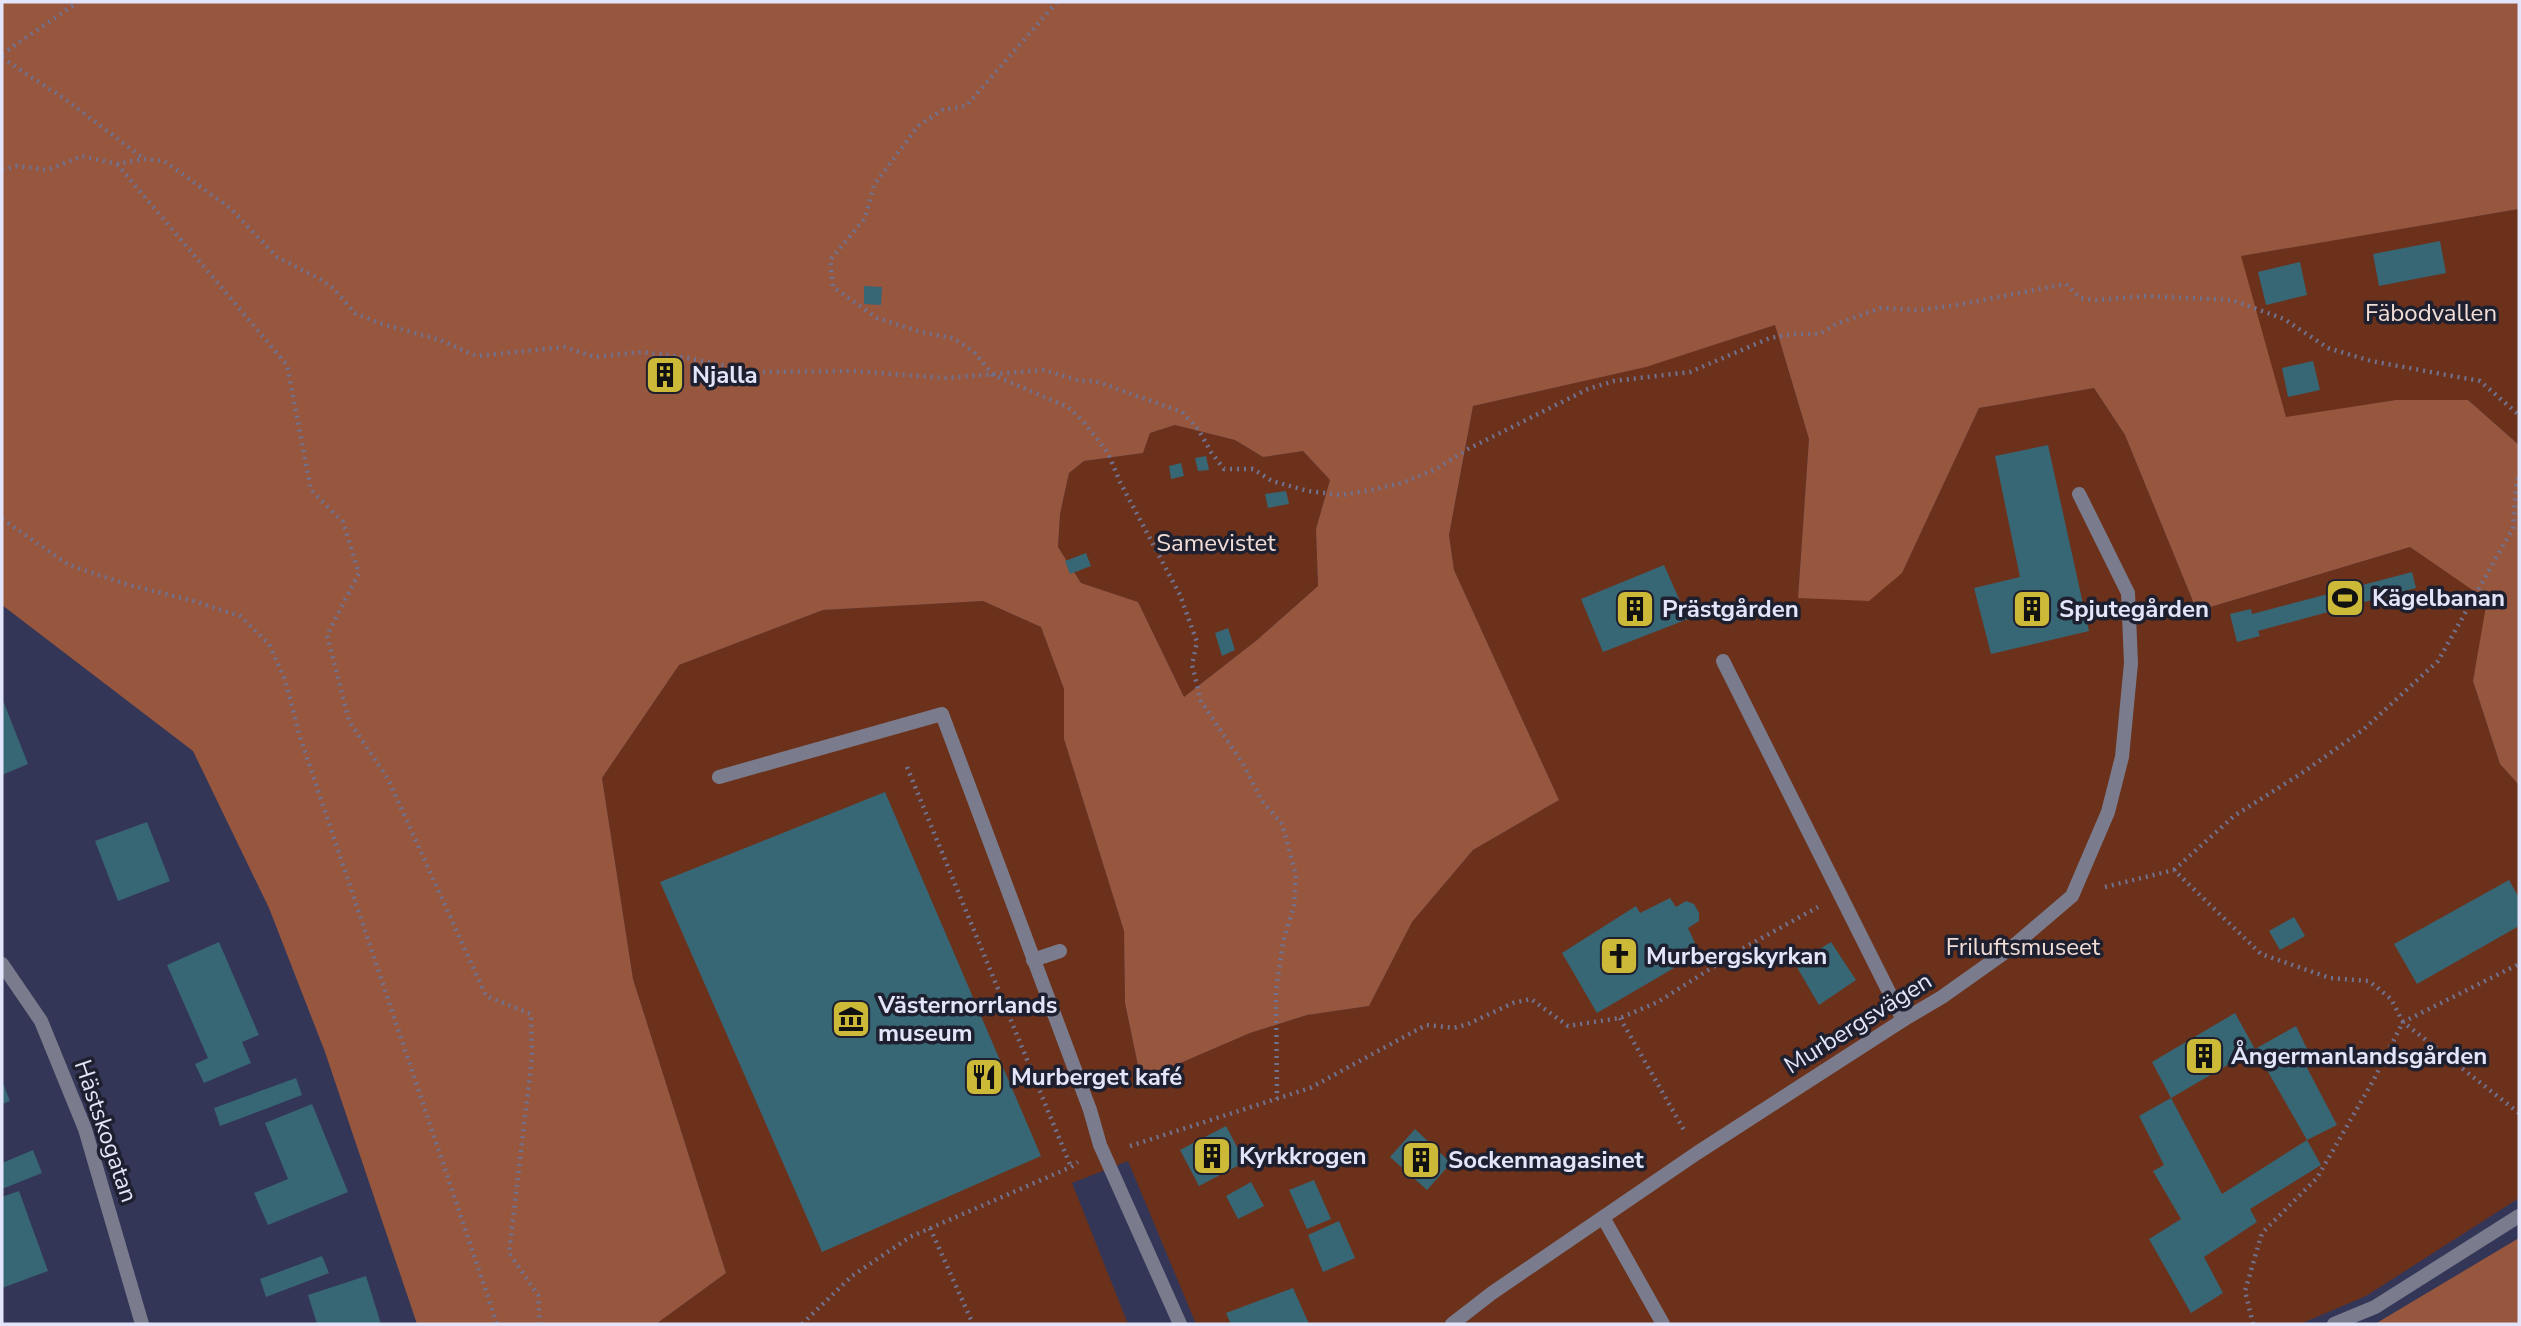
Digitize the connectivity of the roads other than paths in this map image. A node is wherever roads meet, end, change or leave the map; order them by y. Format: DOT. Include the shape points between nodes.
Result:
graph roads {
  1 [pos="2079,494"];
  2 [pos="1723,661"];
  3 [pos="719,778"];
  4 [pos="1060,951"];
  5 [pos="1033,960"];
  6 [pos="2,964"];
  7 [pos="1903,1020"];
  8 [pos="2519,1216"];
  9 [pos="1604,1219"];
  10 [pos="142,1324"];
  11 [pos="1180,1324"];
  12 [pos="1452,1324"];
  13 [pos="1663,1324"];
  14 [pos="2333,1324"];
  1 -- 7 [label="street, Murbergsvägen" via="2128,593 2131,663 2122,757 2108,812 2072,896 2011,948"];
  2 -- 7 [label="street"];
  3 -- 5 [label="street" via="942,714"];
  4 -- 5 [label="street"];
  5 -- 11 [label="street" via="1100,1145"];
  6 -- 10 [label="street, Hästskogatan" via="41,1021 66,1078"];
  7 -- 9 [label="street, Murbergsvägen"];
  8 -- 14 [label="street" via="2375,1307"];
  9 -- 12 [label="street, Murbergsvägen"];
  9 -- 13 [label="street"];
}
